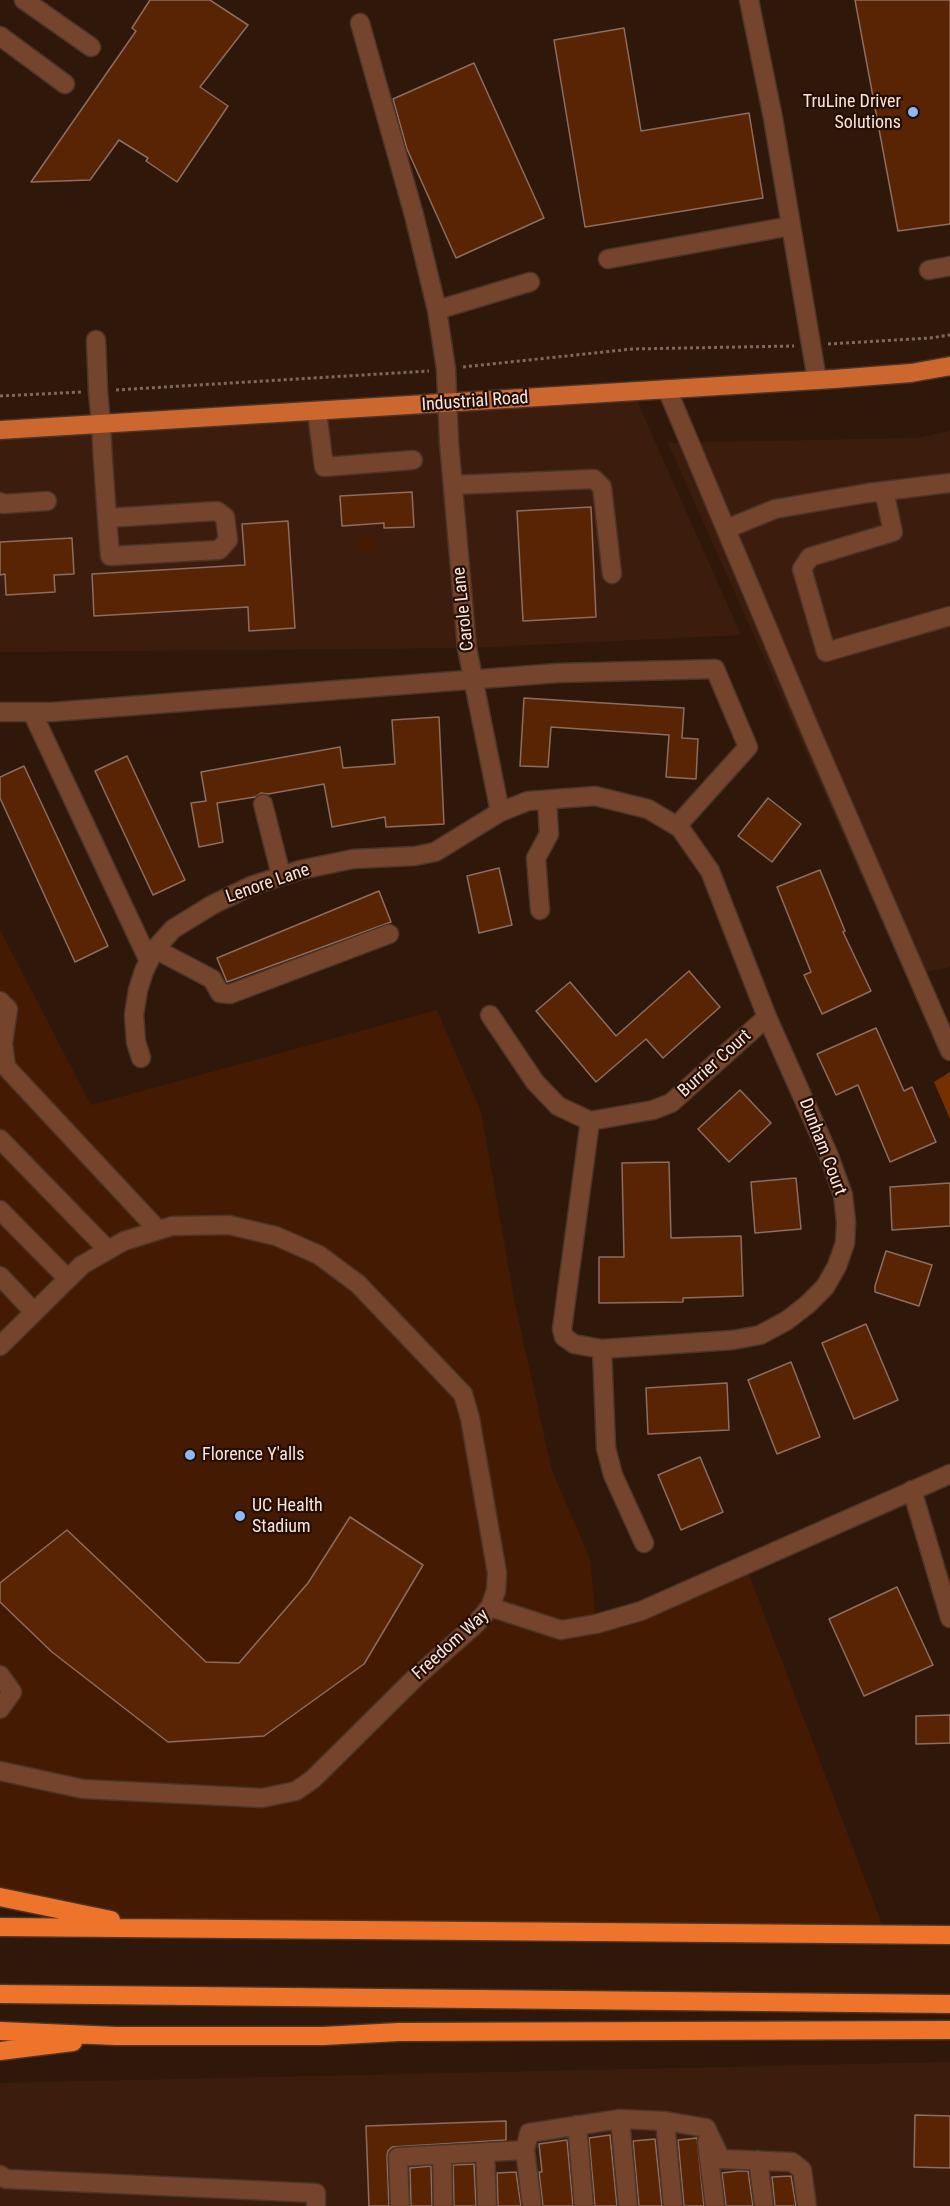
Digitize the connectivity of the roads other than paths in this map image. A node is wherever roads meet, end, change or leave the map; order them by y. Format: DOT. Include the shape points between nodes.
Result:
graph roads {
  1 [pos="24,0"];
  2 [pos="749,0"];
  3 [pos="360,23"];
  4 [pos="0,36"];
  5 [pos="91,47"];
  6 [pos="65,84"];
  7 [pos="791,226"];
  8 [pos="608,259"];
  9 [pos="950,266"];
  10 [pos="929,270"];
  11 [pos="530,282"];
  12 [pos="437,310"];
  13 [pos="96,340"];
  14 [pos="950,366"];
  15 [pos="817,380"];
  16 [pos="667,389"];
  17 [pos="446,403"];
  18 [pos="317,412"];
  19 [pos="101,424"];
  20 [pos="0,430"];
  21 [pos="413,460"];
  22 [pos="950,483"];
  23 [pos="453,485"];
  24 [pos="884,491"];
  25 [pos="47,501"];
  26 [pos="0,502"];
  27 [pos="107,518"];
  28 [pos="726,529"];
  29 [pos="612,574"];
  30 [pos="950,616"];
  31 [pos="473,678"];
  32 [pos="0,712"];
  33 [pos="32,712"];
  34 [pos="547,800"];
  35 [pos="263,804"];
  36 [pos="500,812"];
  37 [pos="677,826"];
  38 [pos="281,875"];
  39 [pos="540,910"];
  40 [pos="389,934"];
  41 [pos="152,955"];
  42 [pos="0,1000"];
  43 [pos="490,1015"];
  44 [pos="767,1017"];
  45 [pos="950,1051"];
  46 [pos="141,1059"];
  47 [pos="590,1121"];
  48 [pos="0,1139"];
  49 [pos="0,1210"];
  50 [pos="158,1230"];
  51 [pos="108,1250"];
  52 [pos="0,1276"];
  53 [pos="68,1279"];
  54 [pos="34,1312"];
  55 [pos="0,1346"];
  56 [pos="602,1349"];
  57 [pos="950,1474"];
  58 [pos="912,1490"];
  59 [pos="644,1543"];
  60 [pos="489,1607"];
  61 [pos="950,1618"];
  62 [pos="0,1675"];
  63 [pos="0,1709"];
  64 [pos="0,1771"];
  65 [pos="0,1897"];
  66 [pos="0,1927"];
  67 [pos="154,1929"];
  68 [pos="950,1935"];
  69 [pos="0,1994"];
  70 [pos="950,2004"];
  71 [pos="950,2030"];
  72 [pos="0,2031"];
  73 [pos="116,2036"];
  74 [pos="0,2051"];
  75 [pos="620,2119"];
  76 [pos="665,2121"];
  77 [pos="577,2125"];
  78 [pos="706,2128"];
  79 [pos="525,2150"];
  80 [pos="485,2152"];
  81 [pos="442,2155"];
  82 [pos="758,2160"];
  83 [pos="0,2175"];
  84 [pos="316,2206"];
  85 [pos="400,2206"];
  86 [pos="443,2206"];
  87 [pos="487,2206"];
  88 [pos="532,2206"];
  89 [pos="584,2206"];
  90 [pos="628,2206"];
  91 [pos="673,2206"];
  92 [pos="715,2206"];
  93 [pos="764,2206"];
  94 [pos="807,2206"];
  1 -- 5 [label="street"];
  2 -- 7 [label="street"];
  3 -- 12 [label="street, Carole Lane"];
  4 -- 6 [label="street"];
  7 -- 8 [label="street"];
  7 -- 15 [label="street"];
  9 -- 10 [label="street"];
  11 -- 12 [label="street"];
  12 -- 17 [label="street, Carole Lane" via="446,369"];
  13 -- 19 [label="street"];
  14 -- 15 [label="main road, Industrial Road"];
  15 -- 16 [label="main road, Industrial Road"];
  16 -- 17 [label="main road, Industrial Road"];
  16 -- 28 [label="street"];
  17 -- 18 [label="main road, Industrial Road"];
  17 -- 23 [label="street, Carole Lane"];
  18 -- 19 [label="main road, Industrial Road"];
  18 -- 21 [label="street" via="324,467"];
  19 -- 20 [label="main road, Industrial Road"];
  19 -- 27 [label="street"];
  22 -- 24 [label="street"];
  23 -- 29 [label="street" via="594,479 602,487"];
  23 -- 31 [label="street, Carole Lane"];
  24 -- 28 [label="street" via="775,509"];
  24 -- 30 [label="street" via="893,532 810,556 802,569 826,652"];
  25 -- 26 [label="street"];
  27 -- 27 [label="street" via="217,511 225,518 228,540 219,550 110,556"];
  28 -- 45 [label="street"];
  31 -- 33 [label="street"];
  31 -- 36 [label="street, Carole Lane"];
  31 -- 37 [label="street" via="715,669 748,747"];
  32 -- 33 [label="street"];
  33 -- 41 [label="street"];
  34 -- 36 [label="street, Dunham Court" via="528,801"];
  34 -- 37 [label="street, Dunham Court" via="595,796 648,808"];
  34 -- 39 [label="street" via="549,834 536,858"];
  35 -- 38 [label="street"];
  36 -- 38 [label="street, Lenore Lane" via="435,852 353,859"];
  37 -- 44 [label="street, Dunham Court" via="710,871"];
  38 -- 41 [label="street, Lenore Lane" via="212,905 173,929"];
  40 -- 41 [label="street" via="230,994 220,993 212,980"];
  41 -- 46 [label="street, Lenore Lane" via="138,990 134,1015"];
  42 -- 50 [label="street" via="8,1009 3,1043 6,1067"];
  43 -- 47 [label="street" via="535,1082 558,1106"];
  44 -- 47 [label="street, Burrier Court" via="671,1103"];
  44 -- 56 [label="street, Dunham Court" via="843,1195 845,1243 837,1266 825,1287 807,1305 760,1335"];
  47 -- 56 [label="street, Dunham Court" via="562,1329 564,1337 574,1344"];
  48 -- 51 [label="street"];
  49 -- 53 [label="street"];
  50 -- 51 [label="street"];
  50 -- 60 [label="street" via="172,1226 229,1225 276,1236 319,1255 358,1284 463,1394 497,1573 496,1592"];
  51 -- 53 [label="street" via="82,1265"];
  52 -- 54 [label="street"];
  53 -- 54 [label="street"];
  54 -- 55 [label="street"];
  56 -- 59 [label="street" via="606,1448 613,1475"];
  57 -- 58 [label="street, Freedom Way"];
  58 -- 60 [label="street, Freedom Way" via="641,1611 596,1624 561,1630"];
  58 -- 61 [label="street"];
  60 -- 64 [label="street, Freedom Way" via="476,1624 296,1791 262,1798 83,1789"];
  62 -- 63 [label="street" via="12,1692"];
  65 -- 67 [label="highway"];
  66 -- 67 [label="highway"];
  67 -- 68 [label="highway"];
  69 -- 70 [label="highway"];
  71 -- 73 [label="highway"];
  72 -- 73 [label="highway"];
  73 -- 74 [label="highway"];
  75 -- 76 [label="street"];
  75 -- 77 [label="street"];
  75 -- 90 [label="street"];
  76 -- 78 [label="street"];
  76 -- 91 [label="street"];
  77 -- 79 [label="street" via="529,2133"];
  77 -- 89 [label="street"];
  78 -- 82 [label="street" via="721,2159"];
  78 -- 92 [label="street"];
  79 -- 80 [label="street"];
  79 -- 88 [label="street"];
  80 -- 81 [label="street"];
  80 -- 87 [label="street"];
  81 -- 85 [label="street" via="398,2157"];
  81 -- 86 [label="street"];
  82 -- 93 [label="street"];
  82 -- 94 [label="street" via="792,2162 802,2170"];
  83 -- 84 [label="street" via="6,2179 316,2193"];
}
